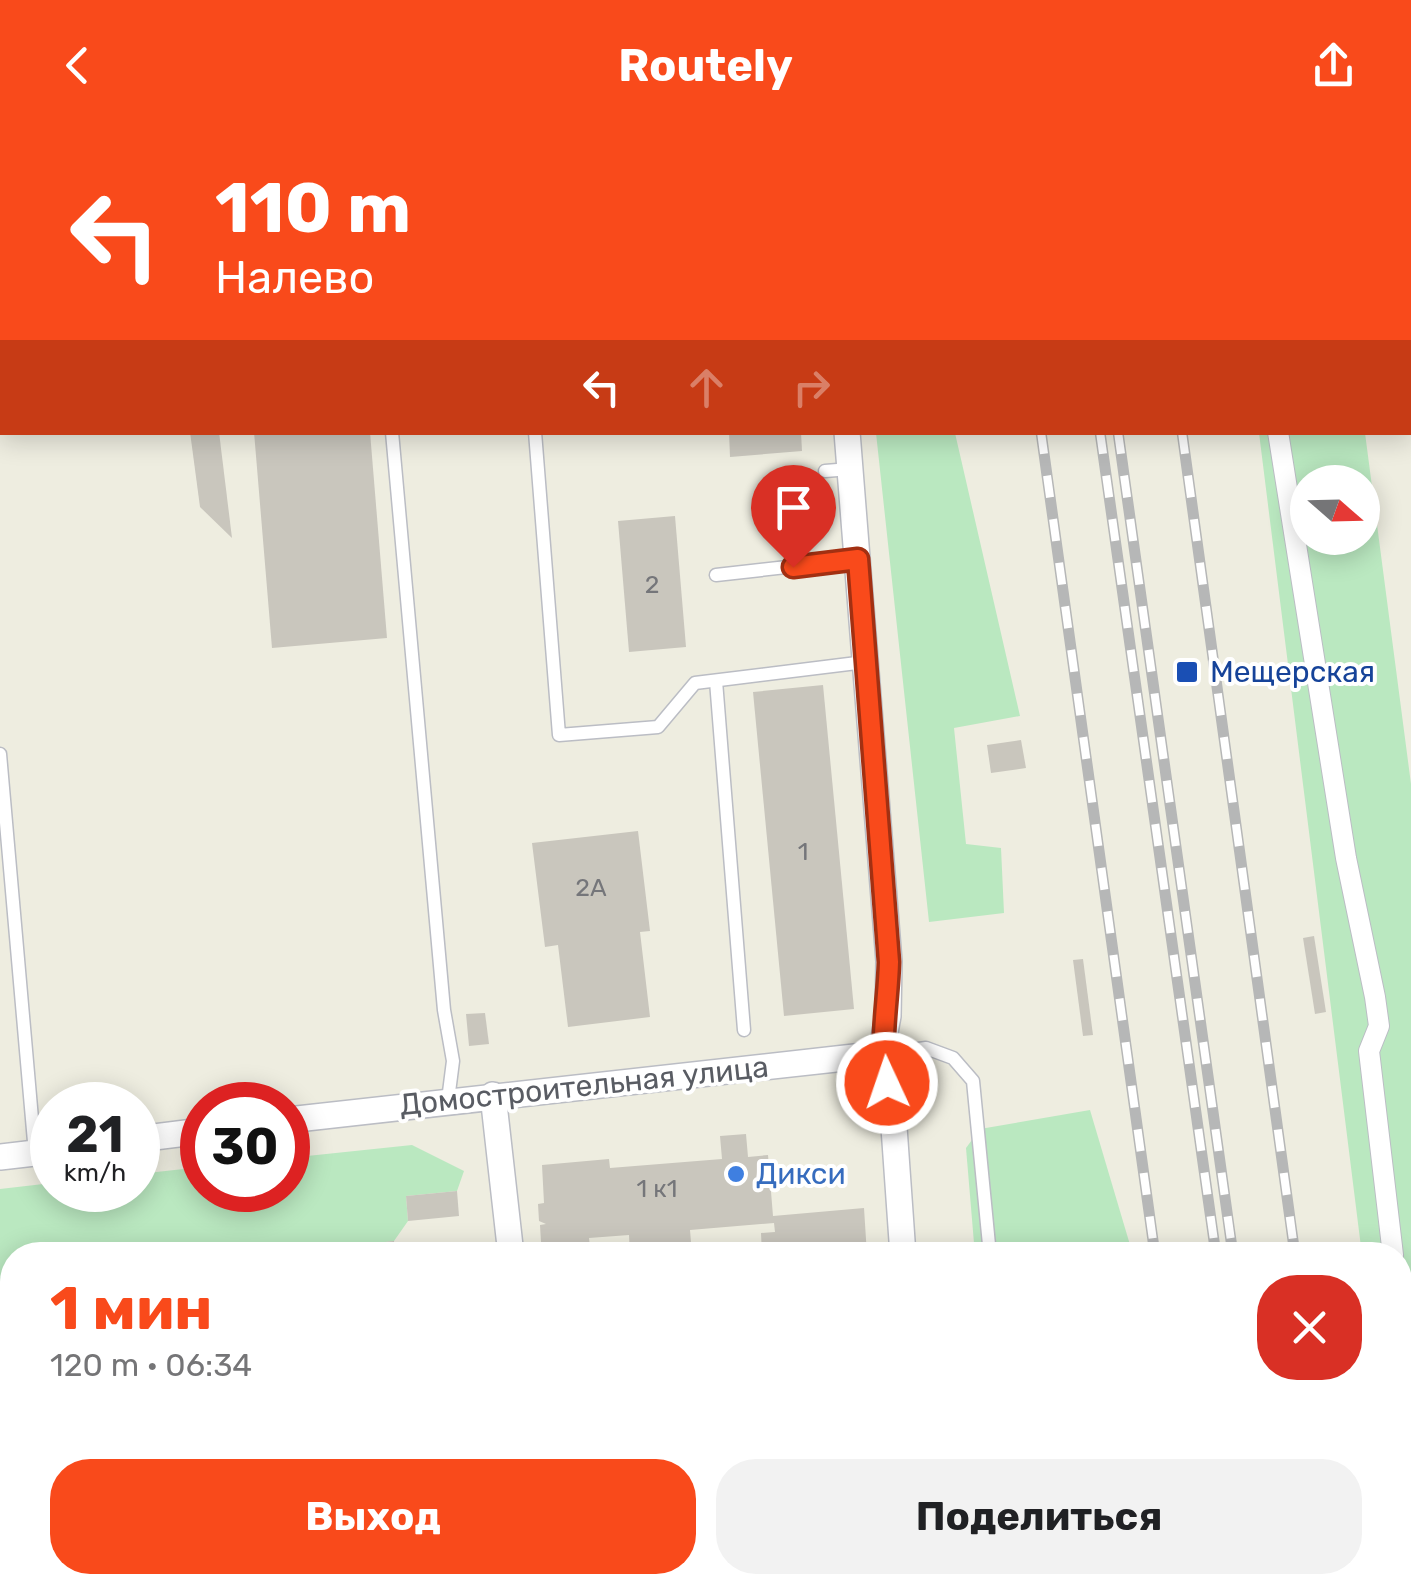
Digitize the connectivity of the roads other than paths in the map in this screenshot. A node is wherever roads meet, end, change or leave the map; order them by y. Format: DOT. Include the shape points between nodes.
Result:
graph roads {
  1 [pos="392,435"];
  2 [pos="535,435"];
  3 [pos="845,435"];
  4 [pos="1278,435"];
  5 [pos="858,559"];
  6 [pos="716,575"];
  7 [pos="866,662"];
  8 [pos="716,682"];
  9 [pos="0,754"];
  10 [pos="744,1030"];
  11 [pos="881,1054"];
  12 [pos="36,1082"];
  13 [pos="493,1094"];
  14 [pos="448,1100"];
  15 [pos="310,1117"];
  16 [pos="30,1154"];
  17 [pos="0,1157"];
  18 [pos="510,1242"];
  19 [pos="902,1242"];
  20 [pos="989,1242"];
  21 [pos="1391,1242"];
  1 -- 14 [label="lane" via="452,1061"];
  2 -- 8 [label="lane" via="558,735 658,727 695,683"];
  3 -- 5 [label="street" via="838,470"];
  4 -- 21 [label="street" via="1346,858 1376,997 1378,1026 1369,1050"];
  5 -- 6 [label="lane"];
  5 -- 7 [label="street"];
  7 -- 8 [label="lane"];
  7 -- 11 [label="street" via="889,962"];
  8 -- 10 [label="lane"];
  9 -- 12 [label="lane"];
  11 -- 13 [label="street, Домостроительная улица"];
  11 -- 19 [label="street" via="893,1113"];
  11 -- 20 [label="lane" via="926,1048 953,1058 973,1081"];
  13 -- 14 [label="street, Домостроительная улица"];
  13 -- 18 [label="street"];
  14 -- 15 [label="street, Домостроительная улица"];
  16 -- 17 [label="street"];
}
